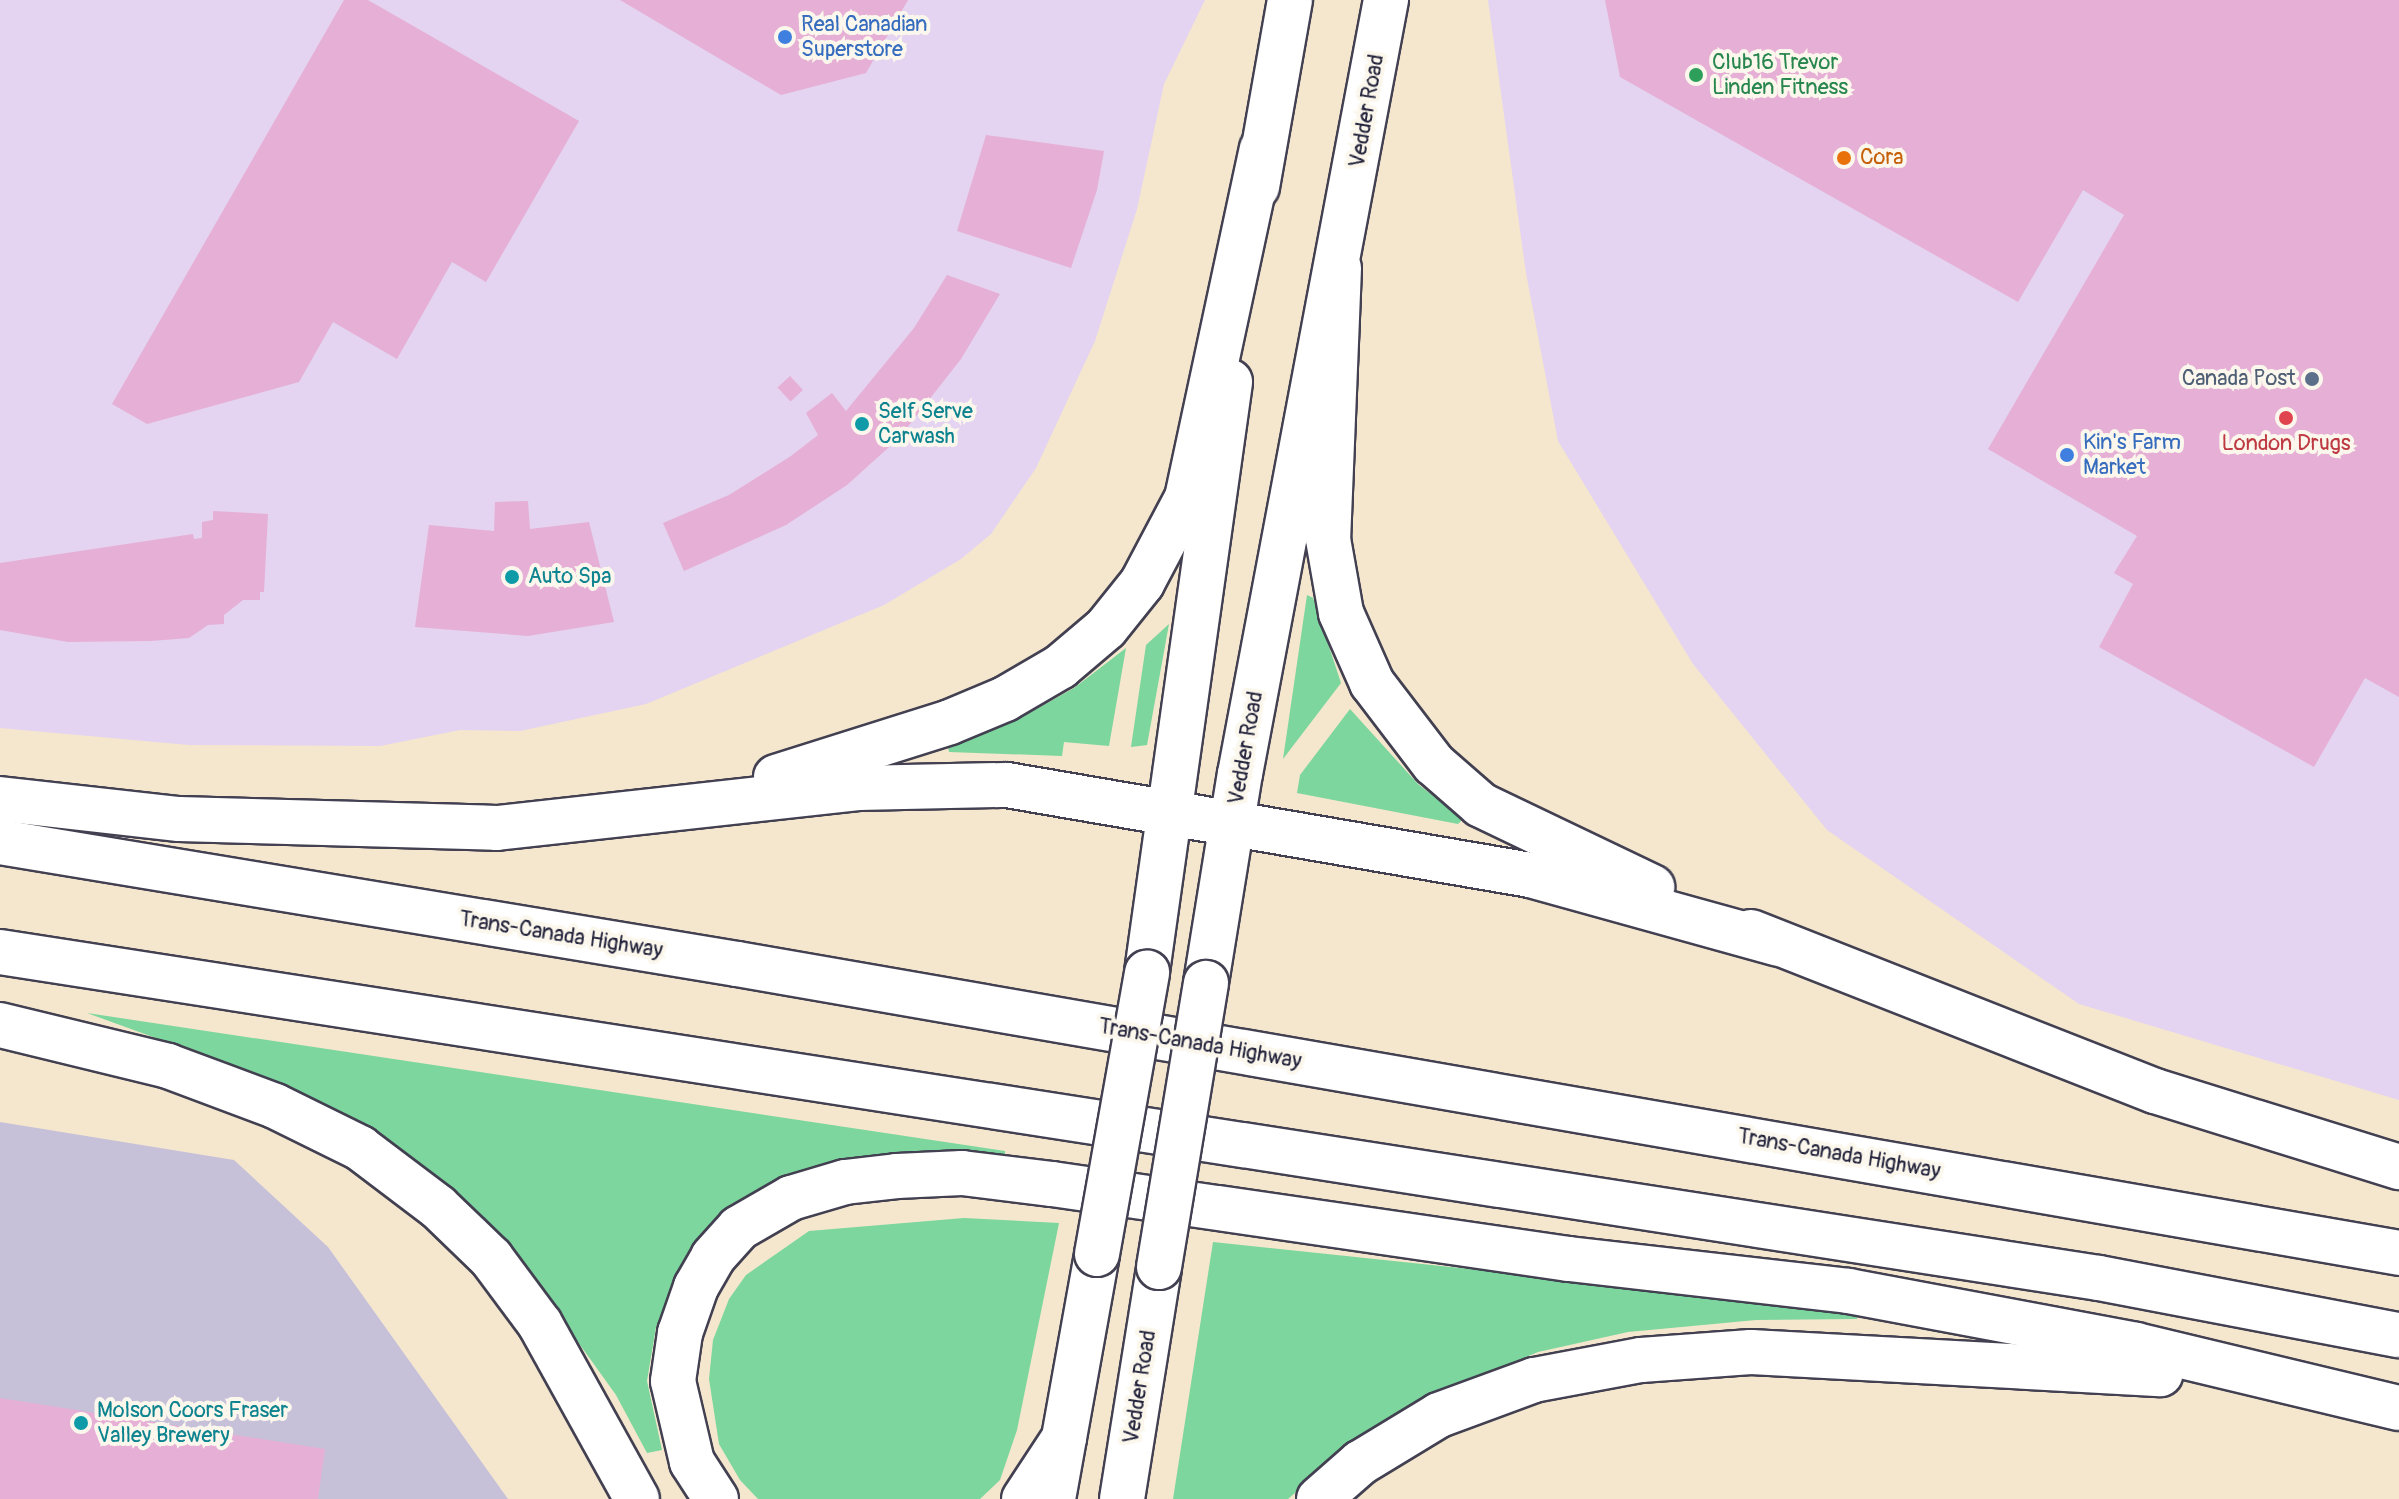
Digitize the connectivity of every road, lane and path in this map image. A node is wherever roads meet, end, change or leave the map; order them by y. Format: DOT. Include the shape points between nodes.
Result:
graph roads {
  1 [pos="1290,0"];
  2 [pos="1386,0"];
  3 [pos="1262,149"];
  4 [pos="1339,268"];
  5 [pos="0,799"];
  6 [pos="691,804"];
  7 [pos="1170,811"];
  8 [pos="1233,821"];
  9 [pos="0,842"];
  10 [pos="1778,944"];
  11 [pos="0,952"];
  12 [pos="0,1025"];
  13 [pos="2399,1167"];
  14 [pos="2399,1253"];
  15 [pos="2399,1335"];
  16 [pos="2275,1380"];
  17 [pos="2399,1408"];
  18 [pos="1064,1438"];
  19 [pos="637,1499"];
  20 [pos="716,1499"];
  21 [pos="1024,1499"];
  22 [pos="1053,1499"];
  23 [pos="1122,1499"];
  24 [pos="1319,1499"];
  1 -- 3 [label="main road"];
  2 -- 4 [label="main road, Vedder Road"];
  3 -- 6 [label="main road" via="1187,498 1167,543 1106,628 1060,667 991,704"];
  3 -- 7 [label="main road"];
  4 -- 8 [label="main road, Vedder Road"];
  4 -- 10 [label="main road" via="1328,539 1341,613 1372,683 1400,726 1481,805"];
  5 -- 6 [label="main road" via="179,819 363,828 497,828"];
  6 -- 7 [label="main road" via="942,783 1007,785"];
  7 -- 8 [label="main road"];
  7 -- 18 [label="main road, bridge" via="1147,972"];
  8 -- 10 [label="main road" via="1530,875"];
  8 -- 23 [label="main road, Vedder Road, bridge"];
  9 -- 14 [label="main road, Trans-Canada Highway" via="737,964"];
  10 -- 13 [label="main road" via="2155,1091"];
  11 -- 15 [label="main road" via="2099,1278"];
  12 -- 19 [label="main road" via="168,1066 275,1106 360,1148 491,1258 540,1324"];
  16 -- 17 [label="main road"];
  16 -- 20 [label="main road" via="2136,1345 1848,1291 1569,1259 962,1173 897,1176 845,1182 791,1198 739,1228 696,1287 680,1333 673,1381 692,1462"];
  16 -- 24 [label="main road" via="1751,1352 1641,1360 1534,1380 1439,1415 1360,1463"];
  18 -- 21 [label="main road"];
  18 -- 22 [label="main road"];
}
